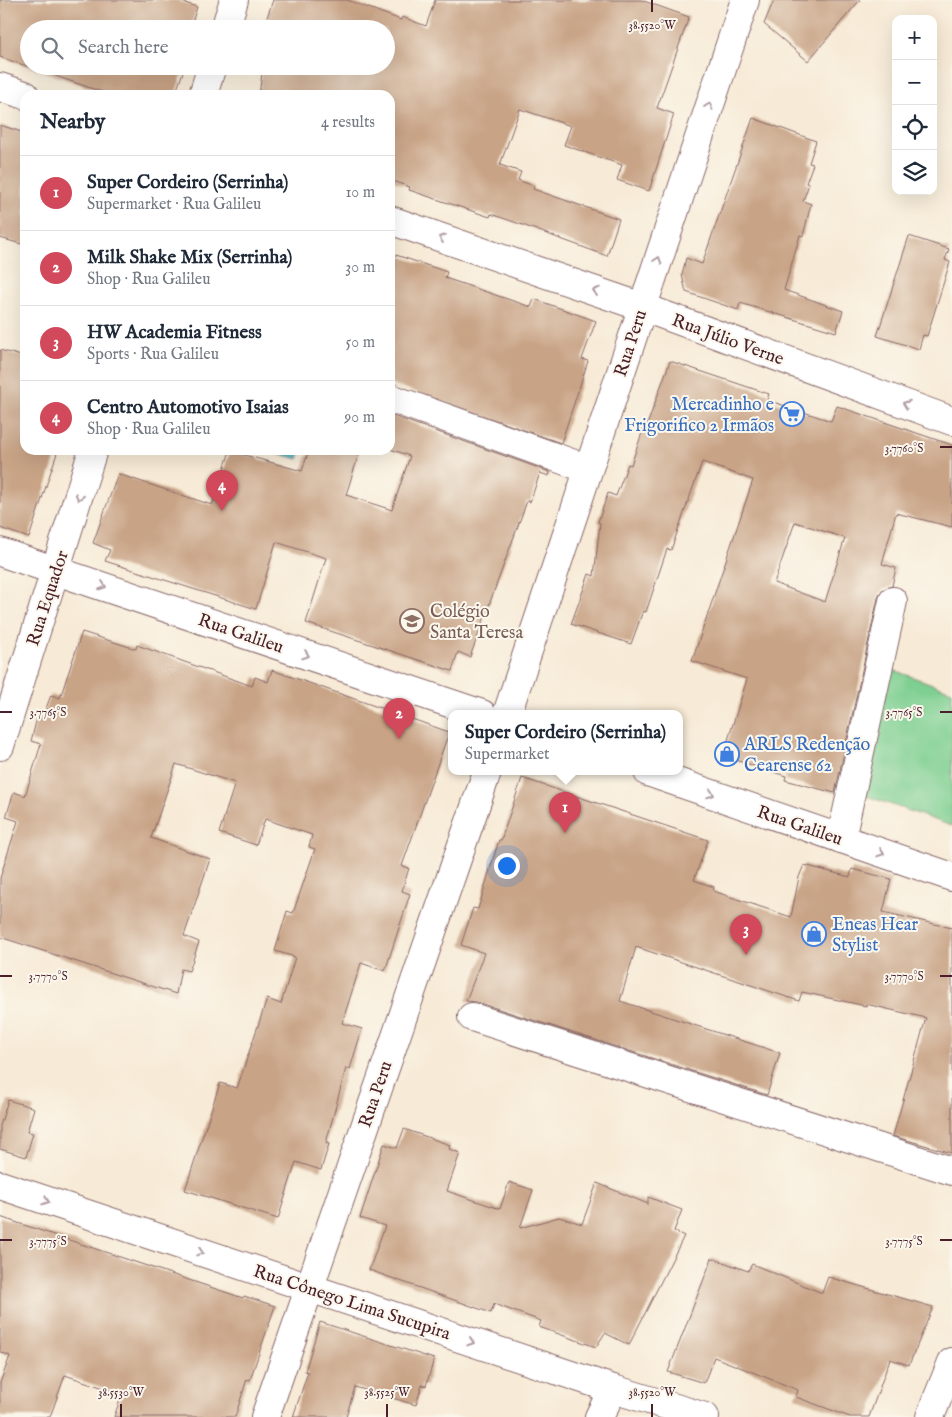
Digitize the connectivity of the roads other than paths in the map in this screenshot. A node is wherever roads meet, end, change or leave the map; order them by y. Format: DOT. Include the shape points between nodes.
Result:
graph roads {
  1 [pos="234,0"];
  2 [pos="745,0"];
  3 [pos="228,20"];
  4 [pos="209,75"];
  5 [pos="0,87"];
  6 [pos="205,90"];
  7 [pos="20,94"];
  8 [pos="395,222"];
  9 [pos="642,307"];
  10 [pos="395,400"];
  11 [pos="952,421"];
  12 [pos="91,455"];
  13 [pos="588,469"];
  14 [pos="0,552"];
  15 [pos="56,571"];
  16 [pos="893,600"];
  17 [pos="470,710"];
  18 [pos="507,710"];
  19 [pos="0,746"];
  20 [pos="486,775"];
  21 [pos="657,775"];
  22 [pos="841,839"];
  23 [pos="950,879"];
  24 [pos="472,1017"];
  25 [pos="952,1171"];
  26 [pos="0,1185"];
  27 [pos="308,1288"];
  28 [pos="952,1362"];
  29 [pos="613,1389"];
  30 [pos="265,1417"];
  31 [pos="599,1417"];
  32 [pos="705,1417"];
  33 [pos="930,1417"];
  1 -- 3 [label="street"];
  9 -- 2 [label="street, Rua Peru, one-way"];
  4 -- 6 [label="street"];
  5 -- 7 [label="street"];
  9 -- 8 [label="street, Rua Júlio Verne, one-way"];
  11 -- 9 [label="street, Rua Júlio Verne, one-way"];
  9 -- 13 [label="street, Rua Peru"];
  10 -- 13 [label="street"];
  12 -- 15 [label="street, Rua Equador, one-way"];
  13 -- 18 [label="street, Rua Peru"];
  14 -- 15 [label="street, Rua Galileu"];
  15 -- 17 [label="street, Rua Galileu, one-way"];
  15 -- 19 [label="street, Rua Equador"];
  16 -- 22 [label="street"];
  20 -- 27 [label="street, Rua Peru"];
  21 -- 22 [label="street, Rua Galileu, one-way"];
  22 -- 23 [label="street, Rua Galileu, one-way"];
  24 -- 25 [label="street"];
  26 -- 27 [label="street, Rua Cônego Lima Sucupira, one-way"];
  27 -- 29 [label="street, Rua Cônego Lima Sucupira, one-way"];
  27 -- 30 [label="street, Rua Peru"];
  28 -- 33 [label="street"];
  29 -- 31 [label="street"];
  29 -- 32 [label="street, Rua Cônego Lima Sucupira"];
}
